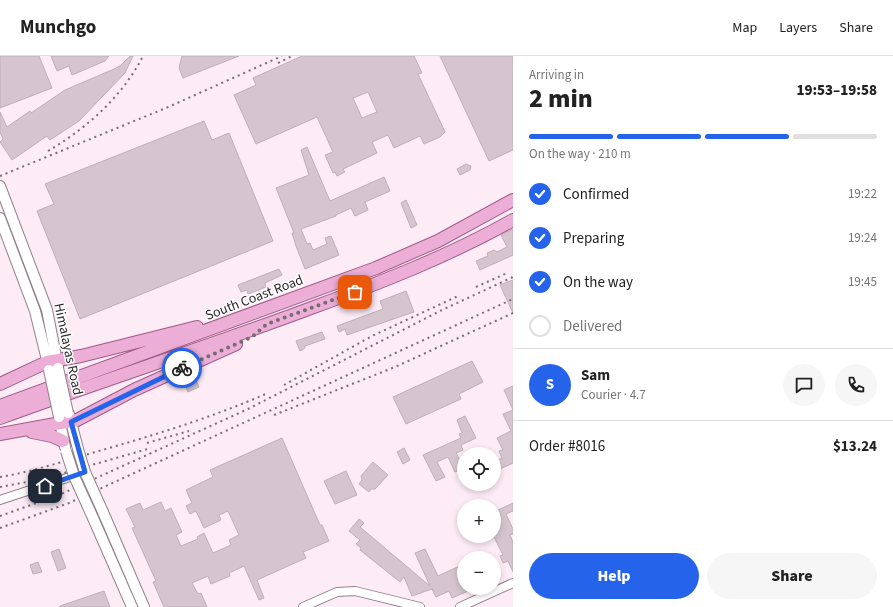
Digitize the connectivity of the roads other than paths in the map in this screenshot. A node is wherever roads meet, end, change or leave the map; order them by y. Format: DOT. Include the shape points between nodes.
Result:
graph roads {
  1 [pos="0,186"];
  2 [pos="512,205"];
  3 [pos="0,218"];
  4 [pos="513,220"];
  5 [pos="336,282"];
  6 [pos="343,296"];
  7 [pos="248,315"];
  8 [pos="267,324"];
  9 [pos="53,365"];
  10 [pos="0,384"];
  11 [pos="0,406"];
  12 [pos="0,418"];
  13 [pos="64,419"];
  14 [pos="23,431"];
  15 [pos="0,434"];
  16 [pos="65,446"];
  17 [pos="85,472"];
  18 [pos="74,476"];
  19 [pos="0,500"];
  20 [pos="513,583"];
  21 [pos="132,607"];
  22 [pos="144,607"];
  23 [pos="303,607"];
  24 [pos="420,607"];
  25 [pos="460,607"];
  1 -- 9 [label="street, Himalayas Road" via="47,310"];
  2 -- 5 [label="main road, South Coast Road" via="438,241"];
  3 -- 9 [label="street, Himalayas Road"];
  4 -- 6 [label="main road" via="436,260"];
  5 -- 6 [label="main road"];
  5 -- 7 [label="main road, South Coast Road"];
  6 -- 8 [label="main road"];
  7 -- 9 [label="main road"];
  7 -- 11 [label="main road, South Coast Road"];
  8 -- 12 [label="main road"];
  8 -- 13 [label="main road" via="252,337"];
  9 -- 10 [label="main road"];
  9 -- 13 [label="street, Himalayas Road, bridge"];
  13 -- 14 [label="main road"];
  13 -- 16 [label="street, Himalayas Road"];
  13 -- 17 [label="street, Himalayas Road, bridge"];
  14 -- 15 [label="main road"];
  14 -- 16 [label="main road" via="52,436"];
  16 -- 18 [label="street, Himalayas Road, bridge"];
  17 -- 18 [label="street, bridge"];
  17 -- 22 [label="street, Himalayas Road, bridge"];
  18 -- 19 [label="street"];
  18 -- 21 [label="street, Himalayas Road, bridge"];
  20 -- 25 [label="street"];
  23 -- 24 [label="street" via="338,592 348,591 360,591"];
}
